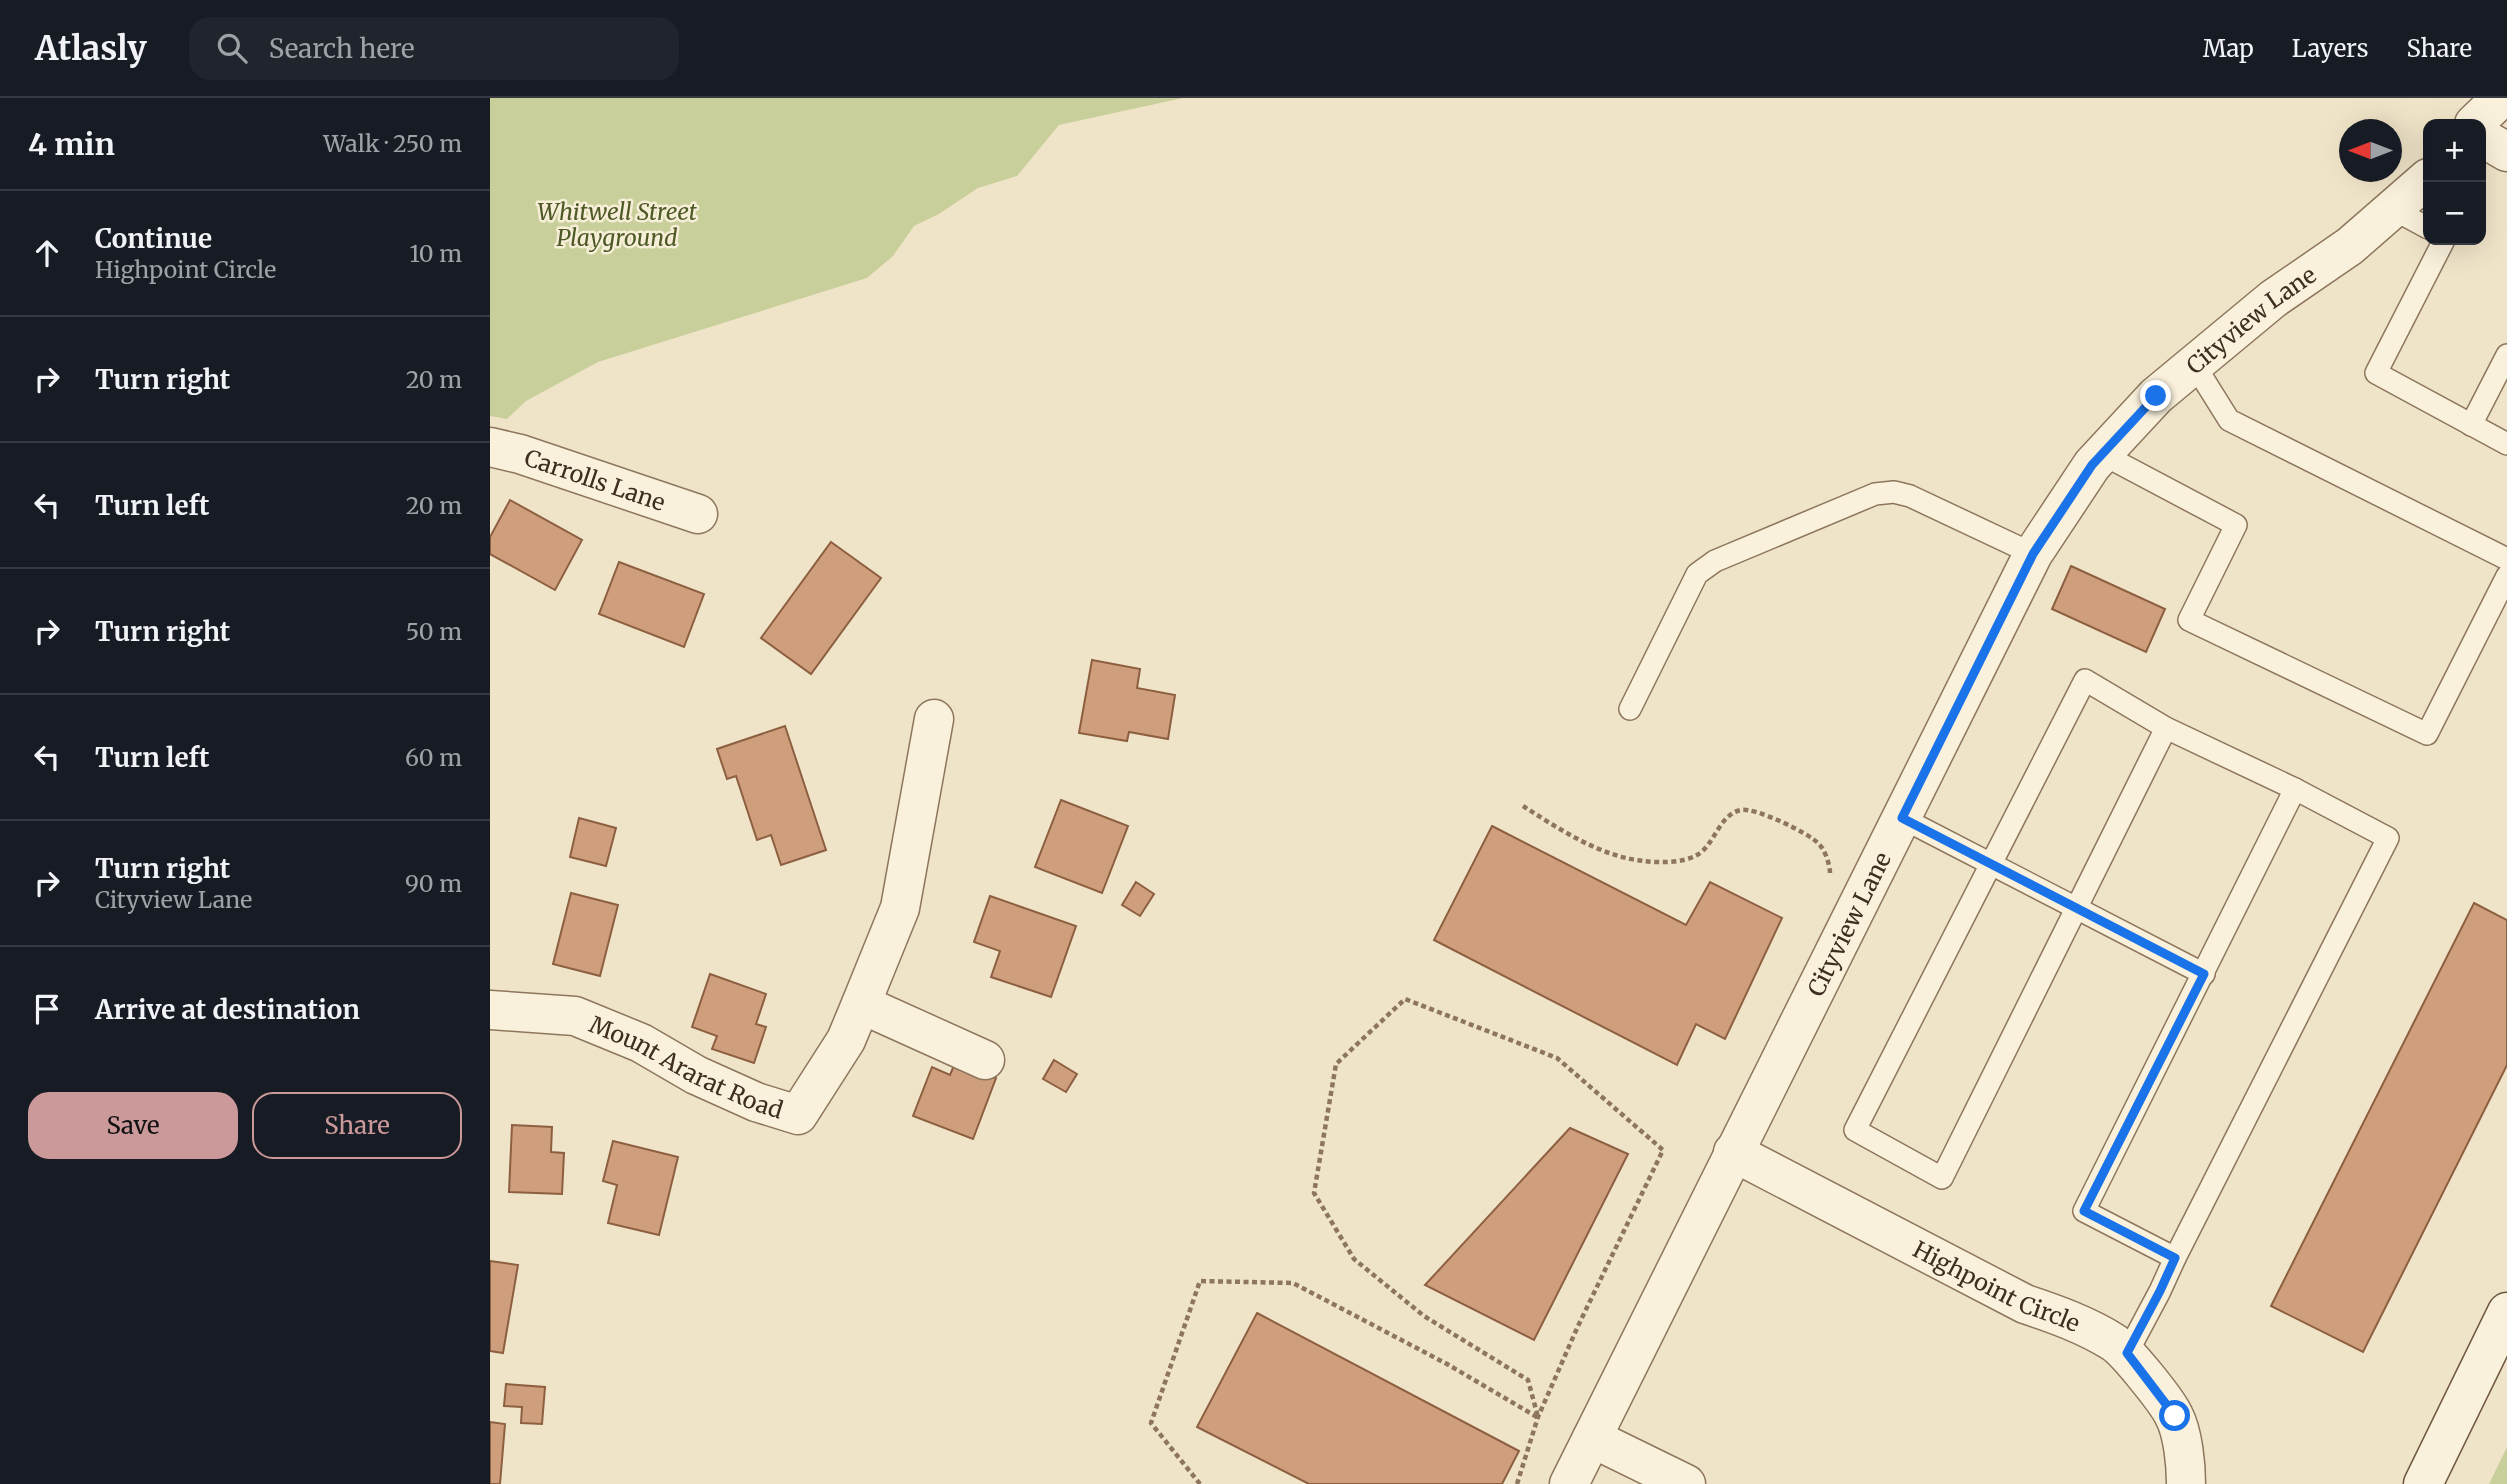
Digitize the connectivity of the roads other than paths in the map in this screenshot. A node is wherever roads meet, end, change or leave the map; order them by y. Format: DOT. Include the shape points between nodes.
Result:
graph roads {
  1 [pos="2501,98"];
  2 [pos="2479,119"];
  3 [pos="2486,140"];
  4 [pos="2507,152"];
  5 [pos="2423,182"];
  6 [pos="2392,209"];
  7 [pos="2423,225"];
  8 [pos="2441,245"];
  9 [pos="2507,355"];
  10 [pos="2194,364"];
  11 [pos="2471,425"];
  12 [pos="2507,444"];
  13 [pos="490,447"];
  14 [pos="2102,454"];
  15 [pos="698,514"];
  16 [pos="2033,554"];
  17 [pos="2507,559"];
  18 [pos="2507,576"];
  19 [pos="1630,709"];
  20 [pos="934,719"];
  21 [pos="2166,727"];
  22 [pos="2295,789"];
  23 [pos="1902,818"];
  24 [pos="1991,862"];
  25 [pos="2077,907"];
  26 [pos="2204,974"];
  27 [pos="861,1004"];
  28 [pos="490,1010"];
  29 [pos="985,1060"];
  30 [pos="1733,1152"];
  31 [pos="2175,1258"];
  32 [pos="2507,1312"];
  33 [pos="2127,1353"];
  34 [pos="1592,1438"];
  35 [pos="1569,1484"];
  36 [pos="1686,1484"];
  37 [pos="2186,1484"];
  38 [pos="2423,1484"];
  1 -- 2 [label="street"];
  3 -- 4 [label="street"];
  5 -- 6 [label="street, Cityview Lane"];
  6 -- 7 [label="lane"];
  6 -- 10 [label="street, Cityview Lane"];
  8 -- 11 [label="lane" via="2376,373"];
  9 -- 11 [label="lane"];
  10 -- 14 [label="street, Cityview Lane" via="2156,396"];
  10 -- 17 [label="lane" via="2229,420"];
  11 -- 12 [label="lane"];
  13 -- 15 [label="street, Carrolls Lane"];
  14 -- 16 [label="street, Cityview Lane"];
  14 -- 18 [label="lane" via="2236,525 2189,620 2427,734"];
  16 -- 19 [label="lane" via="1910,496 1875,494 1715,561 1697,574"];
  16 -- 23 [label="street, Cityview Lane"];
  20 -- 27 [label="street" via="900,908"];
  21 -- 22 [label="lane"];
  21 -- 24 [label="lane" via="2085,680"];
  21 -- 25 [label="lane"];
  22 -- 26 [label="lane"];
  22 -- 31 [label="lane" via="2388,838"];
  23 -- 24 [label="lane"];
  23 -- 30 [label="street, Cityview Lane"];
  24 -- 25 [label="lane"];
  24 -- 25 [label="lane" via="1855,1130 1942,1178"];
  25 -- 26 [label="lane"];
  26 -- 31 [label="lane" via="2084,1211"];
  27 -- 28 [label="street, Mount Ararat Road" via="846,1040 798,1115 756,1102 641,1043 575,1016"];
  27 -- 29 [label="street"];
  30 -- 33 [label="street, Highpoint Circle" via="2025,1304 2067,1318"];
  30 -- 34 [label="street, Cityview Lane"];
  31 -- 33 [label="lane"];
  32 -- 38 [label="street"];
  33 -- 37 [label="street, Highpoint Circle" via="2175,1416"];
  34 -- 35 [label="street, Cityview Lane"];
  34 -- 36 [label="street"];
}
